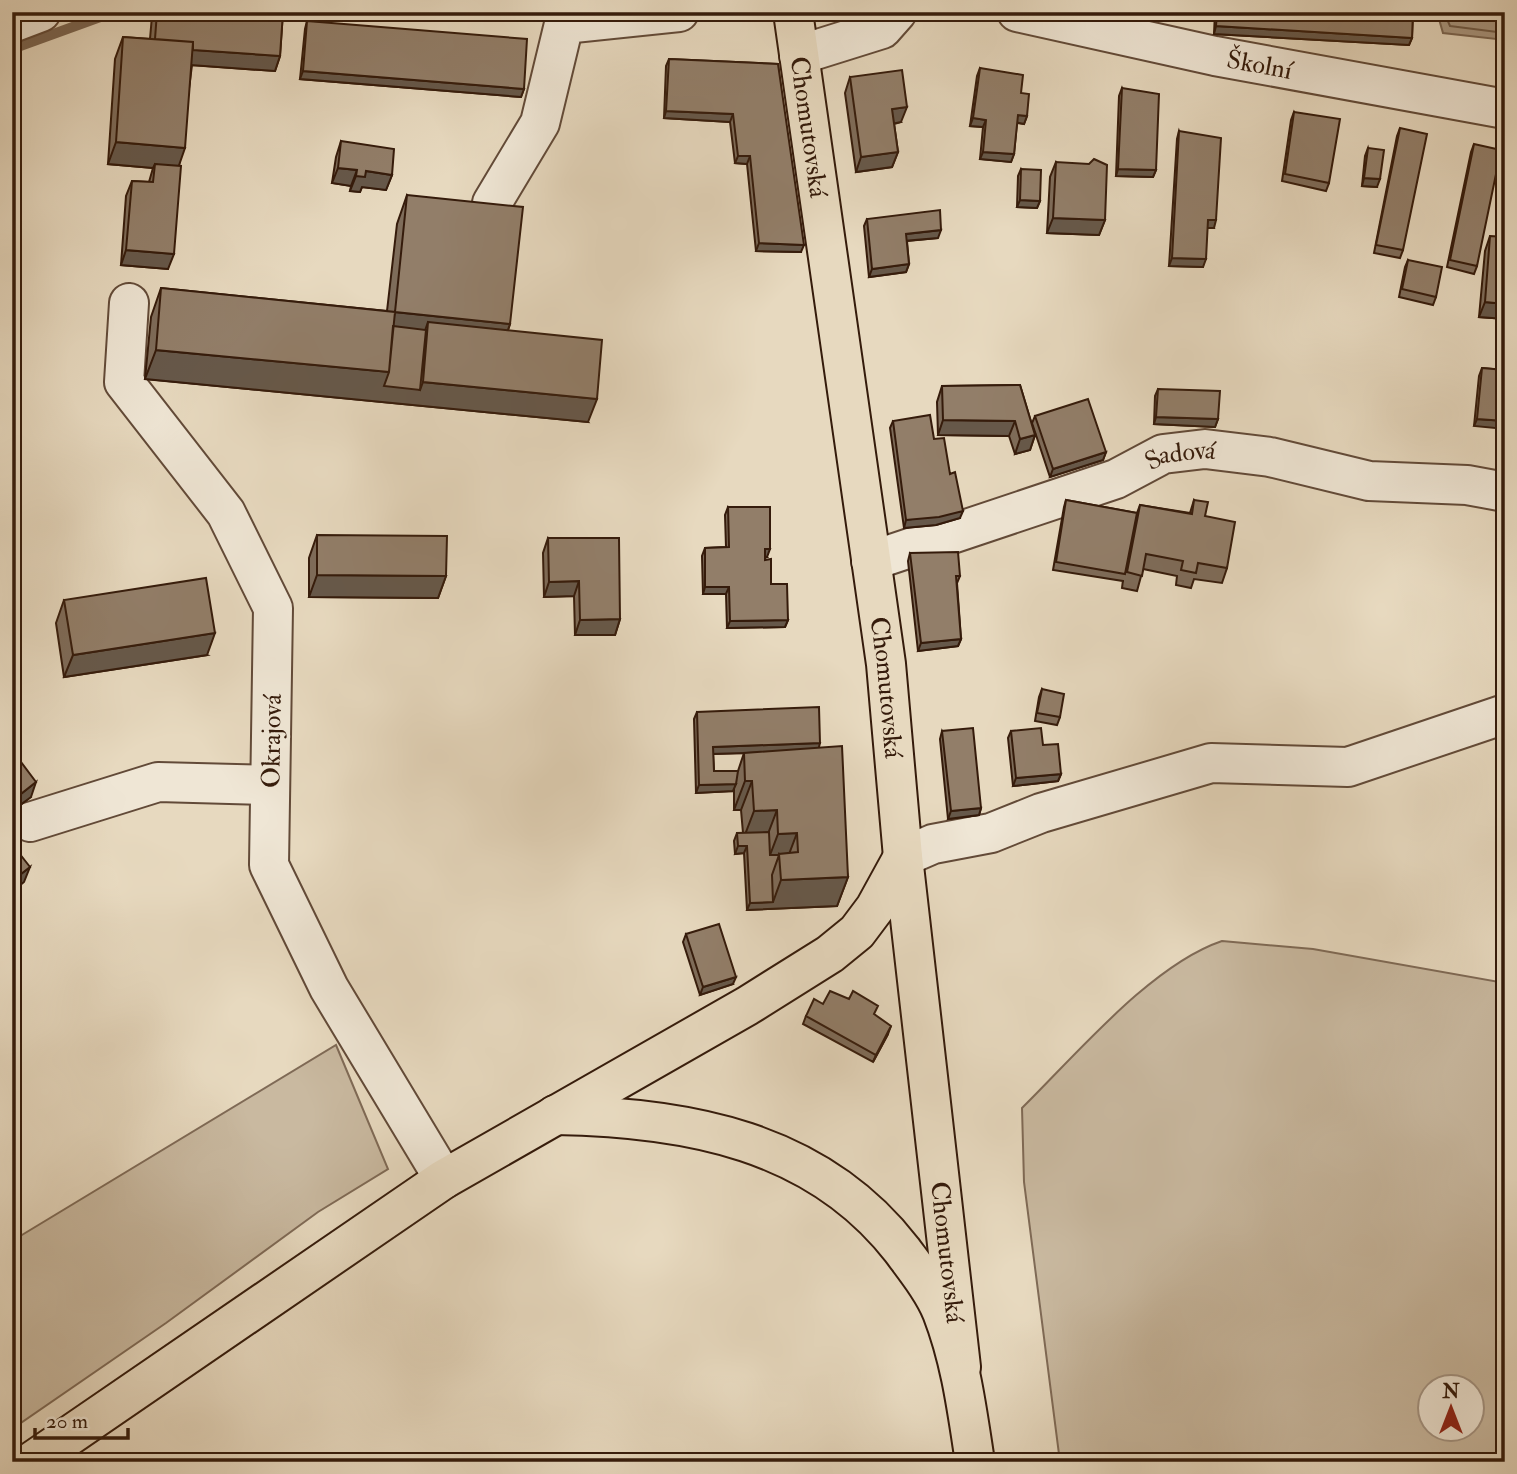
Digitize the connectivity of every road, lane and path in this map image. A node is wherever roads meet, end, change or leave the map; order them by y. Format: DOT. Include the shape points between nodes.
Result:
graph roads {
  1 [pos="41,12"];
  2 [pos="679,12"];
  3 [pos="793,12"];
  4 [pos="897,12"];
  5 [pos="1017,12"];
  6 [pos="12,23"];
  7 [pos="799,55"];
  8 [pos="1505,109"];
  9 [pos="492,203"];
  10 [pos="130,303"];
  11 [pos="1505,492"];
  12 [pos="871,561"];
  13 [pos="1505,714"];
  14 [pos="270,785"];
  15 [pos="30,822"];
  16 [pos="903,857"];
  17 [pos="553,1115"];
  18 [pos="444,1179"];
  19 [pos="961,1367"];
  20 [pos="31,1462"];
  21 [pos="975,1462"];
  1 -- 6 [label="street"];
  2 -- 9 [label="street" via="564,24 540,123"];
  3 -- 7 [label="main road, Chomutovská"];
  4 -- 7 [label="street" via="882,29"];
  5 -- 8 [label="street, Školní" via="1215,56"];
  7 -- 12 [label="main road, Chomutovská"];
  10 -- 14 [label="street, Okrajová" via="124,382 226,513 273,608"];
  11 -- 12 [label="street, Sadová" via="1466,485 1368,481 1270,457 1205,449 1164,454 1116,478"];
  12 -- 16 [label="main road, Chomutovská"];
  13 -- 16 [label="street" via="1348,767 1211,763 1041,813 991,833 933,844"];
  14 -- 15 [label="street" via="159,782"];
  14 -- 18 [label="street, Okrajová" via="269,865 329,988"];
  16 -- 17 [label="main road" via="857,932 830,954"];
  16 -- 19 [label="main road, Chomutovská"];
  17 -- 18 [label="main road"];
  17 -- 19 [label="main road" via="630,1117 718,1132 770,1150 816,1175 856,1202 888,1232 916,1269 941,1309"];
  18 -- 20 [label="main road"];
  19 -- 21 [label="main road"];
}
